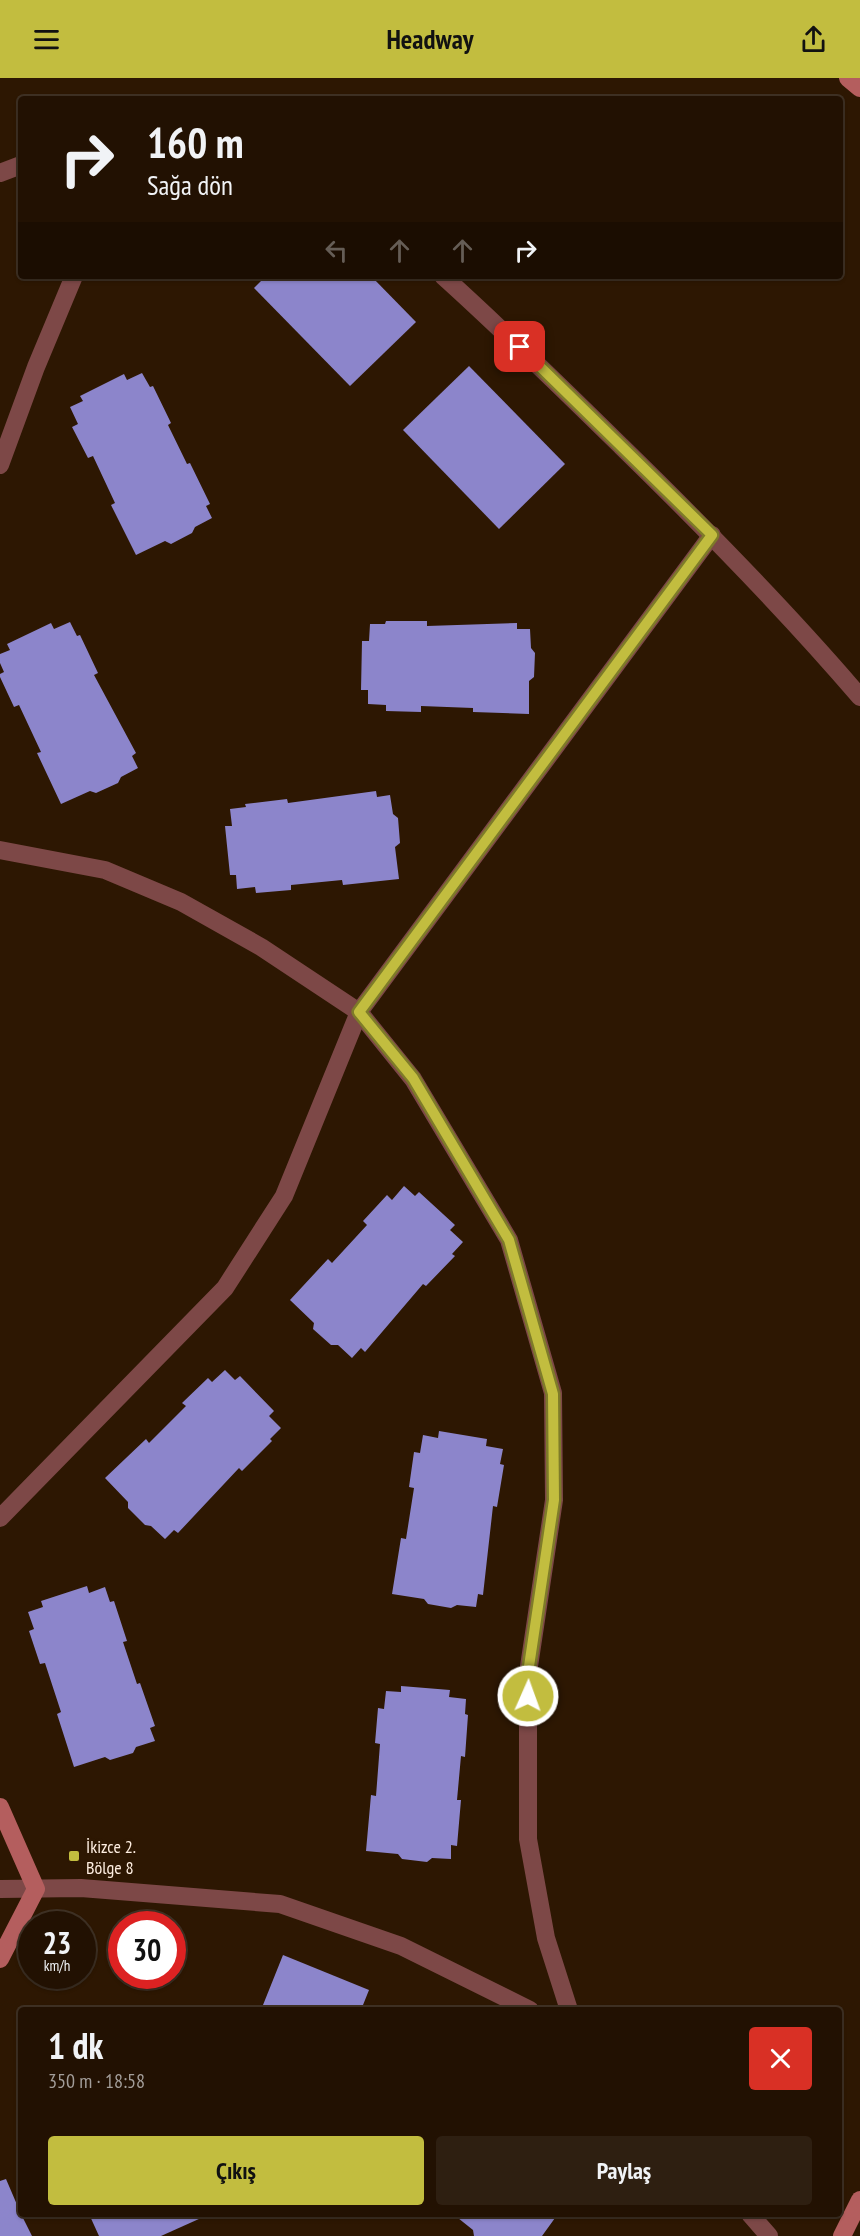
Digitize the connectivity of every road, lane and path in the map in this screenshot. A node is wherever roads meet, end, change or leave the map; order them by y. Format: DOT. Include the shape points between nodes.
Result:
graph roads {
  1 [pos="848,78"];
  2 [pos="860,88"];
  3 [pos="18,166"];
  4 [pos="0,173"];
  5 [pos="73,279"];
  6 [pos="446,279"];
  7 [pos="0,465"];
  8 [pos="712,535"];
  9 [pos="860,697"];
  10 [pos="0,850"];
  11 [pos="359,1012"];
  12 [pos="0,1518"];
  13 [pos="0,1807"];
  14 [pos="0,1889"];
  15 [pos="36,1889"];
  16 [pos="0,1959"];
  17 [pos="524,2007"];
  18 [pos="568,2007"];
  19 [pos="860,2200"];
  20 [pos="753,2217"];
  21 [pos="769,2236"];
  22 [pos="842,2236"];
  1 -- 2 [label="main road"];
  3 -- 4 [label="street"];
  5 -- 7 [label="street"];
  6 -- 8 [label="street"];
  8 -- 9 [label="street"];
  8 -- 11 [label="street"];
  10 -- 11 [label="street" via="105,870 181,902 261,947"];
  11 -- 12 [label="street" via="284,1196 225,1288"];
  11 -- 18 [label="street" via="413,1078 509,1240 553,1394 554,1500 528,1673 528,1839 546,1938"];
  13 -- 15 [label="main road"];
  14 -- 15 [label="street"];
  15 -- 16 [label="main road"];
  15 -- 17 [label="street" via="81,1888 279,1904 401,1946"];
  19 -- 22 [label="main road"];
  20 -- 21 [label="street"];
}
